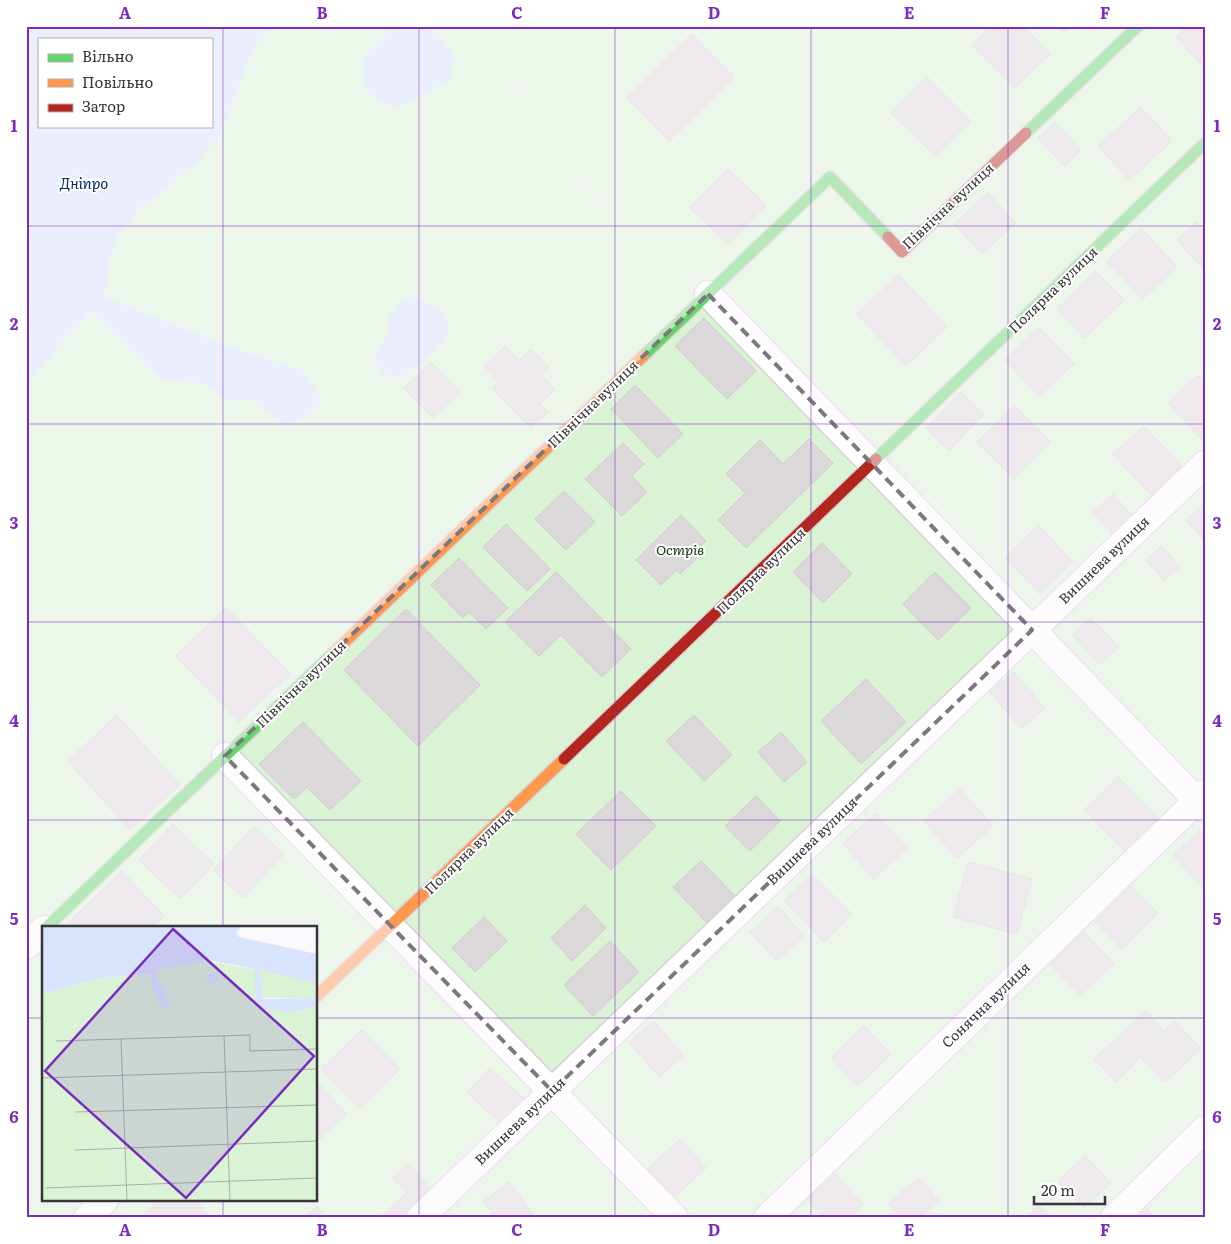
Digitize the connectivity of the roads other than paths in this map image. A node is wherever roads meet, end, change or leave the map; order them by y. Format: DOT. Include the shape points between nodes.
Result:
graph roads {
  1 [pos="1138,26"];
  2 [pos="1205,143"];
  3 [pos="702,300"];
  4 [pos="872,464"];
  5 [pos="1205,464"];
  6 [pos="1032,630"];
  7 [pos="225,756"];
  8 [pos="1202,801"];
  9 [pos="48,926"];
  10 [pos="391,926"];
  11 [pos="42,932"];
  12 [pos="26,946"];
  13 [pos="318,996"];
  14 [pos="552,1091"];
  15 [pos="1205,1130"];
  16 [pos="103,1202"];
  17 [pos="86,1218"];
  18 [pos="420,1218"];
  19 [pos="675,1218"];
  20 [pos="767,1218"];
  21 [pos="1114,1218"];
  1 -- 3 [label="street, Північна вулиця" via="902,252 830,177"];
  2 -- 4 [label="street, Полярна вулиця"];
  3 -- 4 [label="street"];
  3 -- 7 [label="street, Північна вулиця"];
  4 -- 6 [label="street"];
  4 -- 10 [label="street, Полярна вулиця"];
  5 -- 6 [label="street, Вишнева вулиця"];
  6 -- 8 [label="street"];
  6 -- 14 [label="street, Вишнева вулиця"];
  7 -- 9 [label="street, Північна вулиця"];
  7 -- 10 [label="street"];
  8 -- 20 [label="street, Сонячна вулиця"];
  10 -- 13 [label="street, Полярна вулиця"];
  10 -- 14 [label="street"];
  11 -- 12 [label="street, Північна вулиця"];
  14 -- 18 [label="street, Вишнева вулиця"];
  14 -- 19 [label="street"];
  15 -- 21 [label="street"];
  16 -- 17 [label="street"];
}
